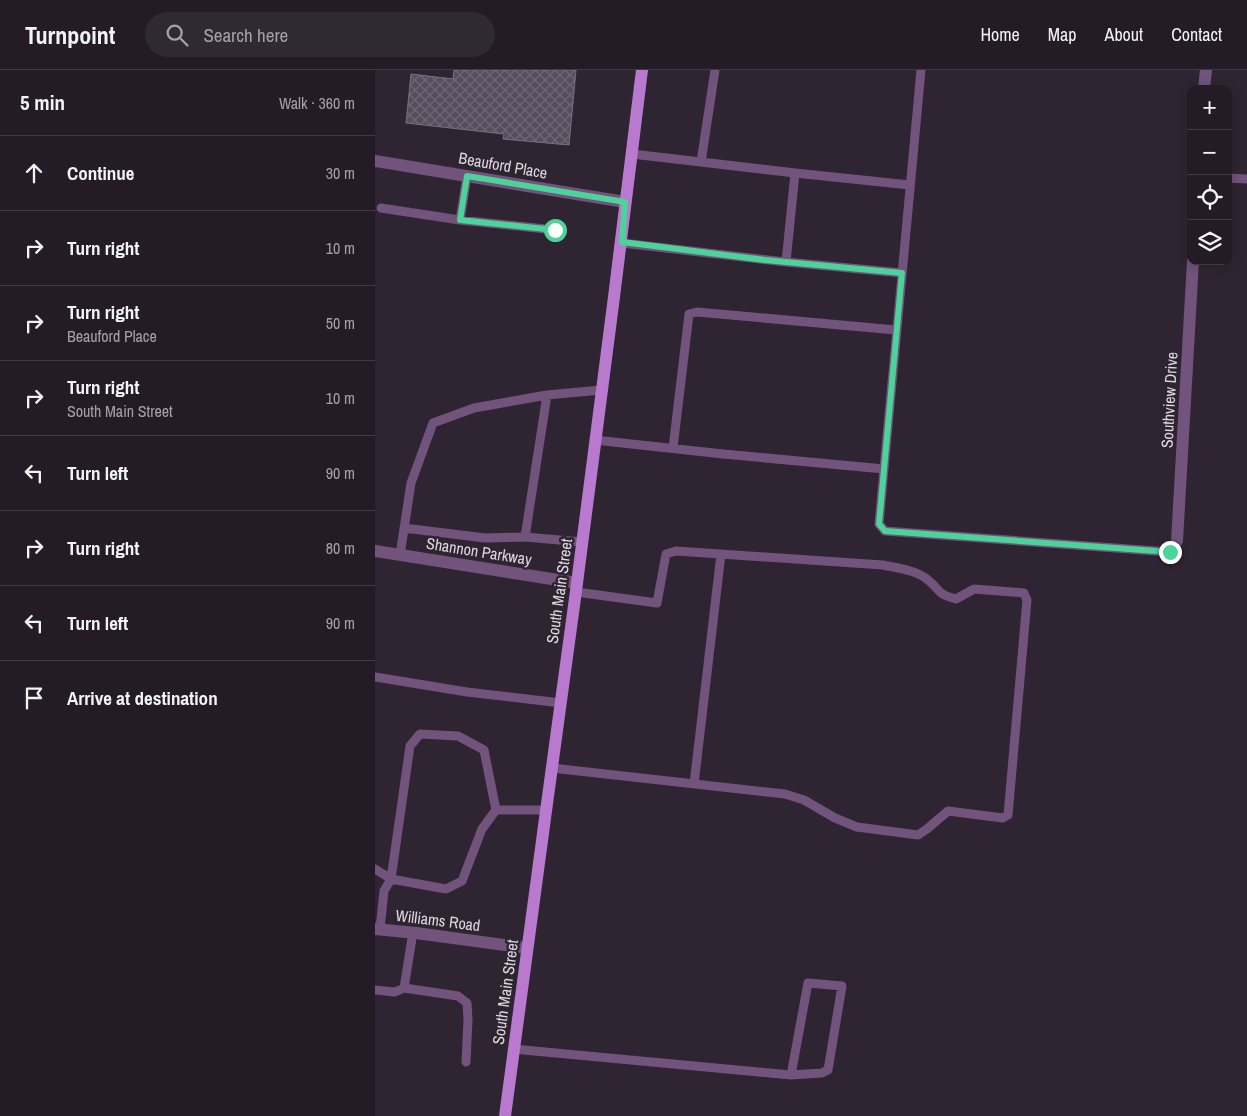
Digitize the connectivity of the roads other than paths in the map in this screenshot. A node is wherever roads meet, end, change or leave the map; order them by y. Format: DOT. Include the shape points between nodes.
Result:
graph roads {
  1 [pos="642,70"];
  2 [pos="715,70"];
  3 [pos="921,70"];
  4 [pos="1206,70"];
  5 [pos="1205,85"];
  6 [pos="632,154"];
  7 [pos="375,160"];
  8 [pos="701,162"];
  9 [pos="795,173"];
  10 [pos="467,176"];
  11 [pos="1232,178"];
  12 [pos="1247,179"];
  13 [pos="910,185"];
  14 [pos="625,202"];
  15 [pos="381,208"];
  16 [pos="460,220"];
  17 [pos="555,230"];
  18 [pos="622,242"];
  19 [pos="787,262"];
  20 [pos="1193,265"];
  21 [pos="902,273"];
  22 [pos="897,330"];
  23 [pos="601,390"];
  24 [pos="547,395"];
  25 [pos="595,440"];
  26 [pos="673,448"];
  27 [pos="884,469"];
  28 [pos="404,528"];
  29 [pos="525,537"];
  30 [pos="1177,541"];
  31 [pos="583,542"];
  32 [pos="375,551"];
  33 [pos="721,554"];
  34 [pos="400,555"];
  35 [pos="577,587"];
  36 [pos="375,677"];
  37 [pos="561,703"];
  38 [pos="552,768"];
  39 [pos="694,784"];
  40 [pos="496,810"];
  41 [pos="546,810"];
  42 [pos="375,869"];
  43 [pos="391,879"];
  44 [pos="378,929"];
  45 [pos="413,932"];
  46 [pos="527,948"];
  47 [pos="404,988"];
  48 [pos="375,990"];
  49 [pos="513,1049"];
  50 [pos="466,1062"];
  51 [pos="791,1076"];
  52 [pos="505,1116"];
  1 -- 6 [label="main road, South Main Street"];
  2 -- 8 [label="lane"];
  3 -- 13 [label="lane"];
  4 -- 5 [label="street"];
  6 -- 8 [label="lane"];
  6 -- 14 [label="main road, South Main Street"];
  7 -- 10 [label="street, Beauford Place"];
  8 -- 9 [label="lane"];
  9 -- 13 [label="lane"];
  9 -- 19 [label="lane"];
  10 -- 14 [label="street, Beauford Place"];
  10 -- 16 [label="lane"];
  11 -- 12 [label="lane"];
  13 -- 21 [label="lane"];
  14 -- 18 [label="main road, South Main Street"];
  15 -- 16 [label="lane"];
  16 -- 17 [label="lane"];
  18 -- 19 [label="lane"];
  18 -- 23 [label="main road, South Main Street"];
  19 -- 21 [label="lane"];
  20 -- 30 [label="street, Southview Drive"];
  21 -- 22 [label="lane"];
  22 -- 26 [label="lane" via="697,312 689,314"];
  22 -- 27 [label="lane"];
  23 -- 24 [label="lane"];
  23 -- 25 [label="main road, South Main Street"];
  24 -- 28 [label="lane" via="474,408 433,423 411,483"];
  24 -- 29 [label="lane"];
  25 -- 26 [label="lane"];
  25 -- 31 [label="main road, South Main Street"];
  26 -- 27 [label="lane"];
  27 -- 30 [label="lane" via="879,524 885,531 1170,552"];
  28 -- 29 [label="lane" via="485,538"];
  28 -- 34 [label="lane"];
  29 -- 31 [label="lane"];
  31 -- 35 [label="main road, South Main Street"];
  32 -- 34 [label="street, Shannon Parkway"];
  33 -- 35 [label="lane" via="676,551 666,554 657,602"];
  33 -- 39 [label="lane"];
  33 -- 39 [label="lane" via="883,565 927,579 942,595 956,599 974,589 1023,593 1027,600 1008,815 1003,818 948,811 918,835 857,827 785,794"];
  34 -- 35 [label="street, Shannon Parkway"];
  35 -- 37 [label="main road, South Main Street"];
  36 -- 37 [label="lane"];
  37 -- 38 [label="main road, South Main Street"];
  38 -- 39 [label="lane"];
  38 -- 41 [label="main road, South Main Street"];
  40 -- 41 [label="lane"];
  40 -- 43 [label="lane" via="482,829 461,881 446,889"];
  40 -- 43 [label="lane" via="483,750 458,736 420,734 410,746"];
  41 -- 46 [label="main road, South Main Street"];
  42 -- 43 [label="lane"];
  43 -- 44 [label="lane" via="384,891"];
  44 -- 45 [label="street, Williams Road"];
  45 -- 46 [label="street, Williams Road"];
  45 -- 47 [label="lane"];
  46 -- 49 [label="main road, South Main Street"];
  47 -- 48 [label="lane" via="395,992"];
  47 -- 50 [label="lane" via="458,996 467,1003"];
  49 -- 51 [label="lane"];
  49 -- 52 [label="main road, South Main Street"];
  51 -- 51 [label="lane" via="828,1070 842,986 808,983"];
}
